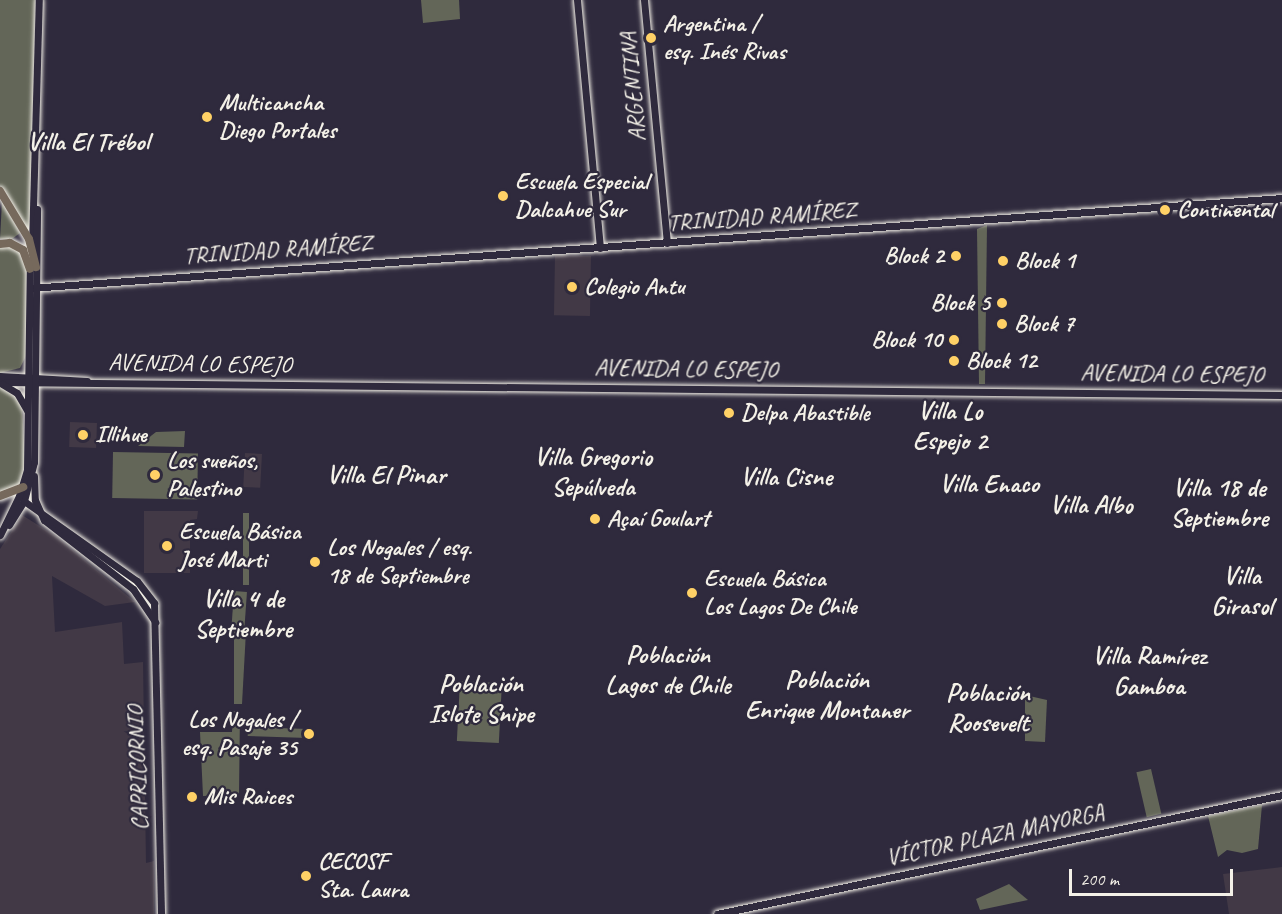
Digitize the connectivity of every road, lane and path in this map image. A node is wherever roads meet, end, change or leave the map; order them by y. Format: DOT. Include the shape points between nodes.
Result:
graph roads {
  1 [pos="39,0"];
  2 [pos="577,0"];
  3 [pos="644,0"];
  4 [pos="35,188"];
  5 [pos="0,191"];
  6 [pos="1282,198"];
  7 [pos="667,243"];
  8 [pos="0,244"];
  9 [pos="32,245"];
  10 [pos="600,248"];
  11 [pos="33,268"];
  12 [pos="33,287"];
  13 [pos="29,354"];
  14 [pos="0,376"];
  15 [pos="12,376"];
  16 [pos="32,380"];
  17 [pos="0,383"];
  18 [pos="1282,395"];
  19 [pos="29,416"];
  20 [pos="34,462"];
  21 [pos="23,487"];
  22 [pos="0,496"];
  23 [pos="24,501"];
  24 [pos="15,506"];
  25 [pos="38,511"];
  26 [pos="0,536"];
  27 [pos="128,585"];
  28 [pos="142,586"];
  29 [pos="154,622"];
  30 [pos="1282,795"];
  31 [pos="161,914"];
  32 [pos="717,914"];
  1 -- 4 [label="main road"];
  2 -- 10 [label="main road"];
  3 -- 7 [label="main road, ARGENTINA"];
  4 -- 9 [label="main road"];
  4 -- 11 [label="main road"];
  5 -- 9 [label="main road"];
  6 -- 7 [label="main road, TRINIDAD RAMÍREZ"];
  7 -- 10 [label="main road, TRINIDAD RAMÍREZ"];
  8 -- 11 [label="main road" via="10,243 23,250"];
  9 -- 11 [label="main road"];
  10 -- 12 [label="main road, TRINIDAD RAMÍREZ"];
  11 -- 12 [label="main road"];
  12 -- 13 [label="main road"];
  12 -- 16 [label="main road"];
  13 -- 15 [label="main road" via="23,367"];
  13 -- 16 [label="main road"];
  14 -- 15 [label="main road, AVENIDA LO ESPEJO"];
  15 -- 16 [label="main road, AVENIDA LO ESPEJO"];
  16 -- 17 [label="main road, AVENIDA LO ESPEJO"];
  16 -- 18 [label="main road, AVENIDA LO ESPEJO"];
  16 -- 19 [label="main road"];
  16 -- 20 [label="main road"];
  17 -- 19 [label="main road" via="17,393"];
  19 -- 21 [label="main road"];
  20 -- 23 [label="main road"];
  20 -- 25 [label="main road"];
  21 -- 22 [label="main road"];
  21 -- 23 [label="main road"];
  21 -- 24 [label="main road"];
  23 -- 24 [label="main road"];
  23 -- 25 [label="main road, CAPRICORNIO"];
  23 -- 26 [label="main road"];
  24 -- 26 [label="main road"];
  25 -- 27 [label="main road, CAPRICORNIO" via="53,529"];
  25 -- 28 [label="main road, CAPRICORNIO"];
  27 -- 28 [label="main road"];
  27 -- 29 [label="main road, CAPRICORNIO"];
  28 -- 29 [label="main road, CAPRICORNIO" via="154,603"];
  29 -- 31 [label="main road, CAPRICORNIO"];
  30 -- 32 [label="main road, VÍCTOR PLAZA MAYORGA"];
}
